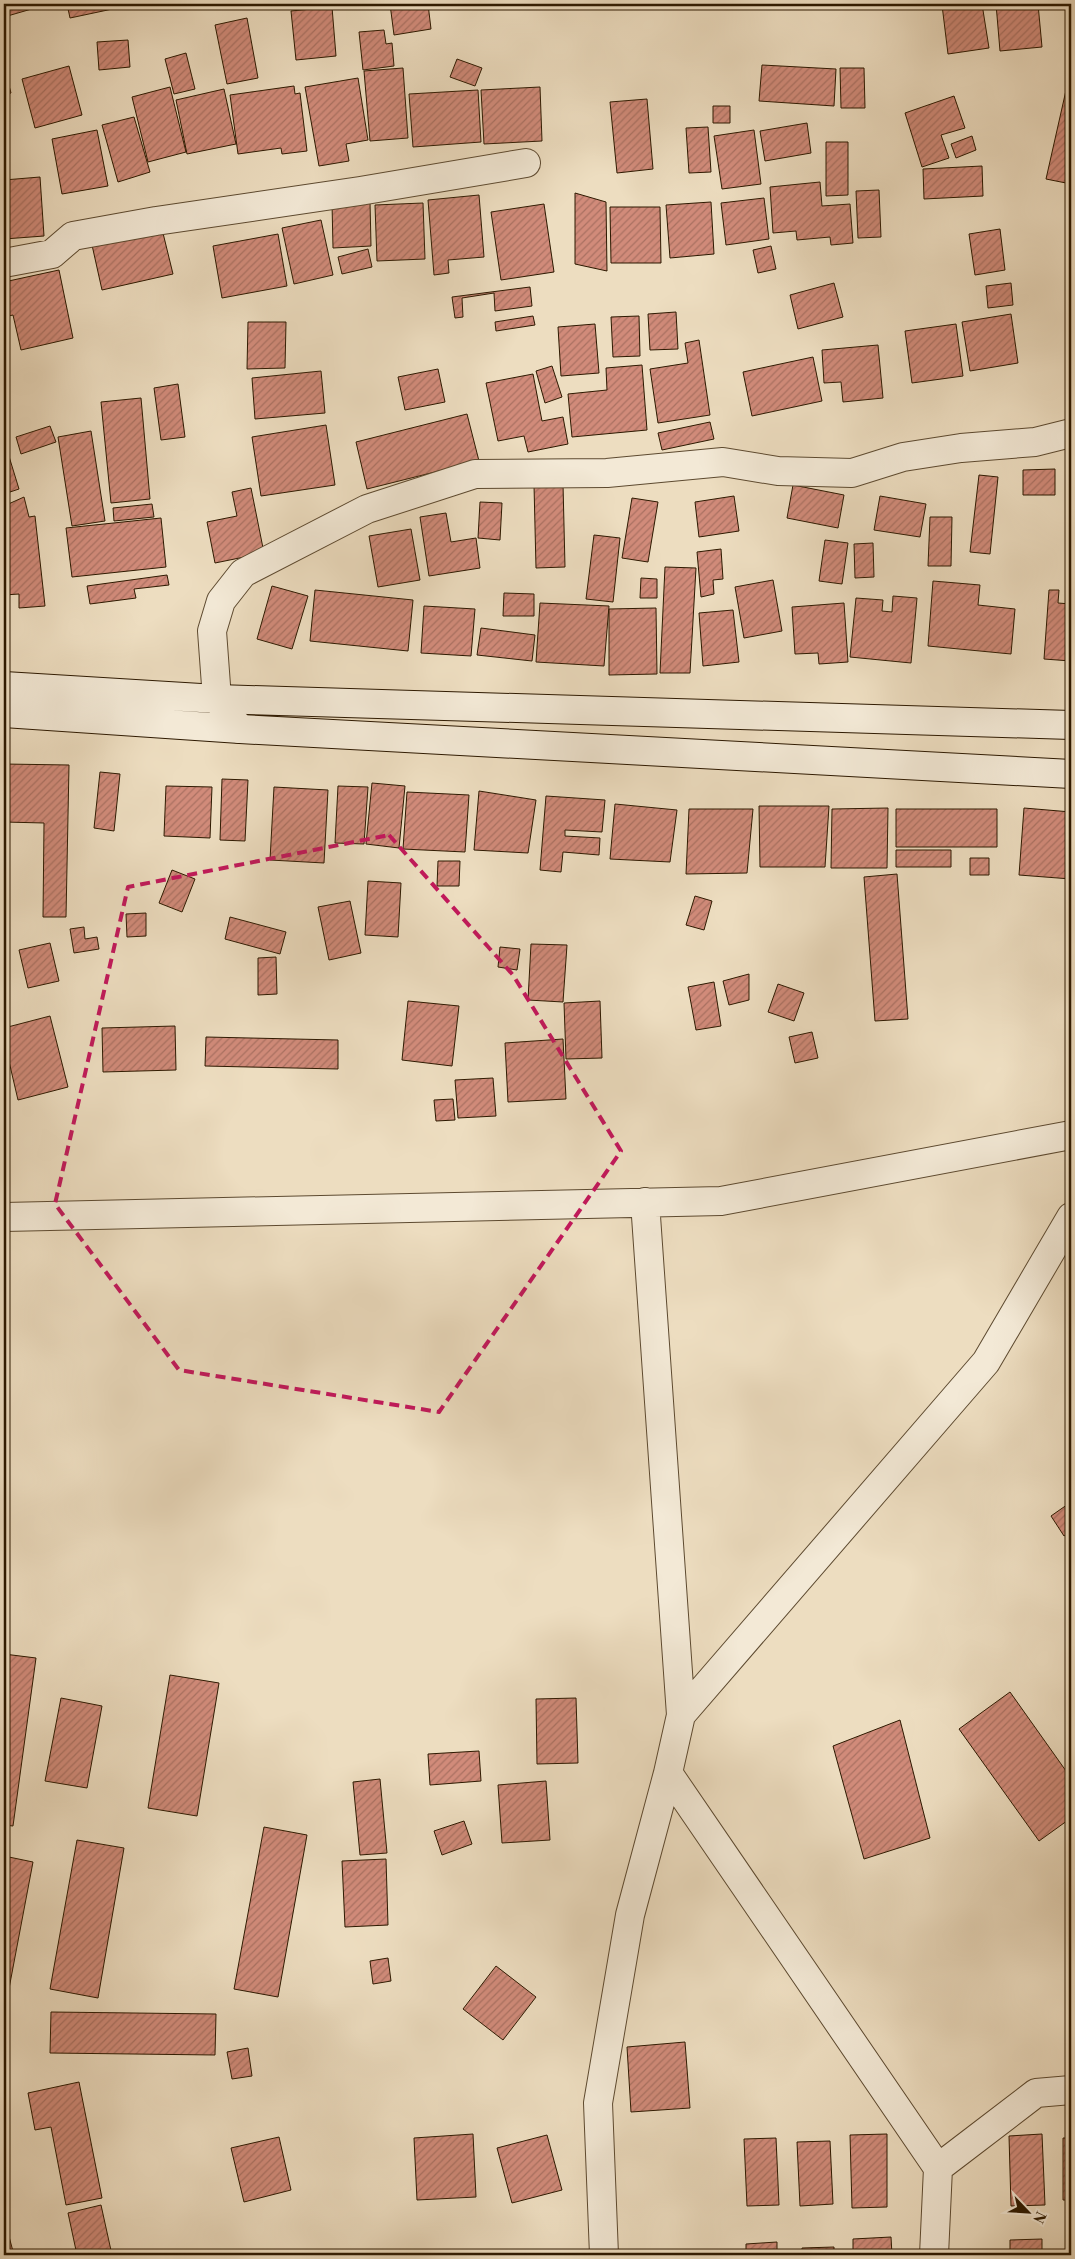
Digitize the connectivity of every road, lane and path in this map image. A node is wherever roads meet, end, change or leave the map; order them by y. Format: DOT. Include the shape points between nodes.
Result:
graph roads {
  1 [pos="526,163"];
  2 [pos="4,263"];
  3 [pos="1071,433"];
  4 [pos="4,686"];
  5 [pos="217,699"];
  6 [pos="4,713"];
  7 [pos="1071,725"];
  8 [pos="240,730"];
  9 [pos="1071,774"];
  10 [pos="1071,1135"];
  11 [pos="645,1202"];
  12 [pos="4,1217"];
  13 [pos="1071,1217"];
  14 [pos="681,1715"];
  15 [pos="668,1773"];
  16 [pos="1071,2090"];
  17 [pos="938,2168"];
  18 [pos="604,2255"];
  19 [pos="934,2255"];
  1 -- 2 [label="street" via="73,236 52,254"];
  3 -- 5 [label="street" via="1035,442 903,457 852,473 778,471 723,462 607,473 475,474 367,509 243,573 221,601 212,631"];
  4 -- 5 [label="street"];
  5 -- 7 [label="street"];
  5 -- 8 [label="street"];
  6 -- 8 [label="street"];
  8 -- 9 [label="street"];
  10 -- 11 [label="street" via="721,1201"];
  11 -- 12 [label="street"];
  11 -- 14 [label="street"];
  13 -- 14 [label="street" via="986,1362"];
  14 -- 15 [label="street"];
  15 -- 17 [label="street"];
  15 -- 18 [label="street" via="630,1915 598,2103"];
  16 -- 17 [label="street" via="1036,2093"];
  17 -- 19 [label="street"];
}
